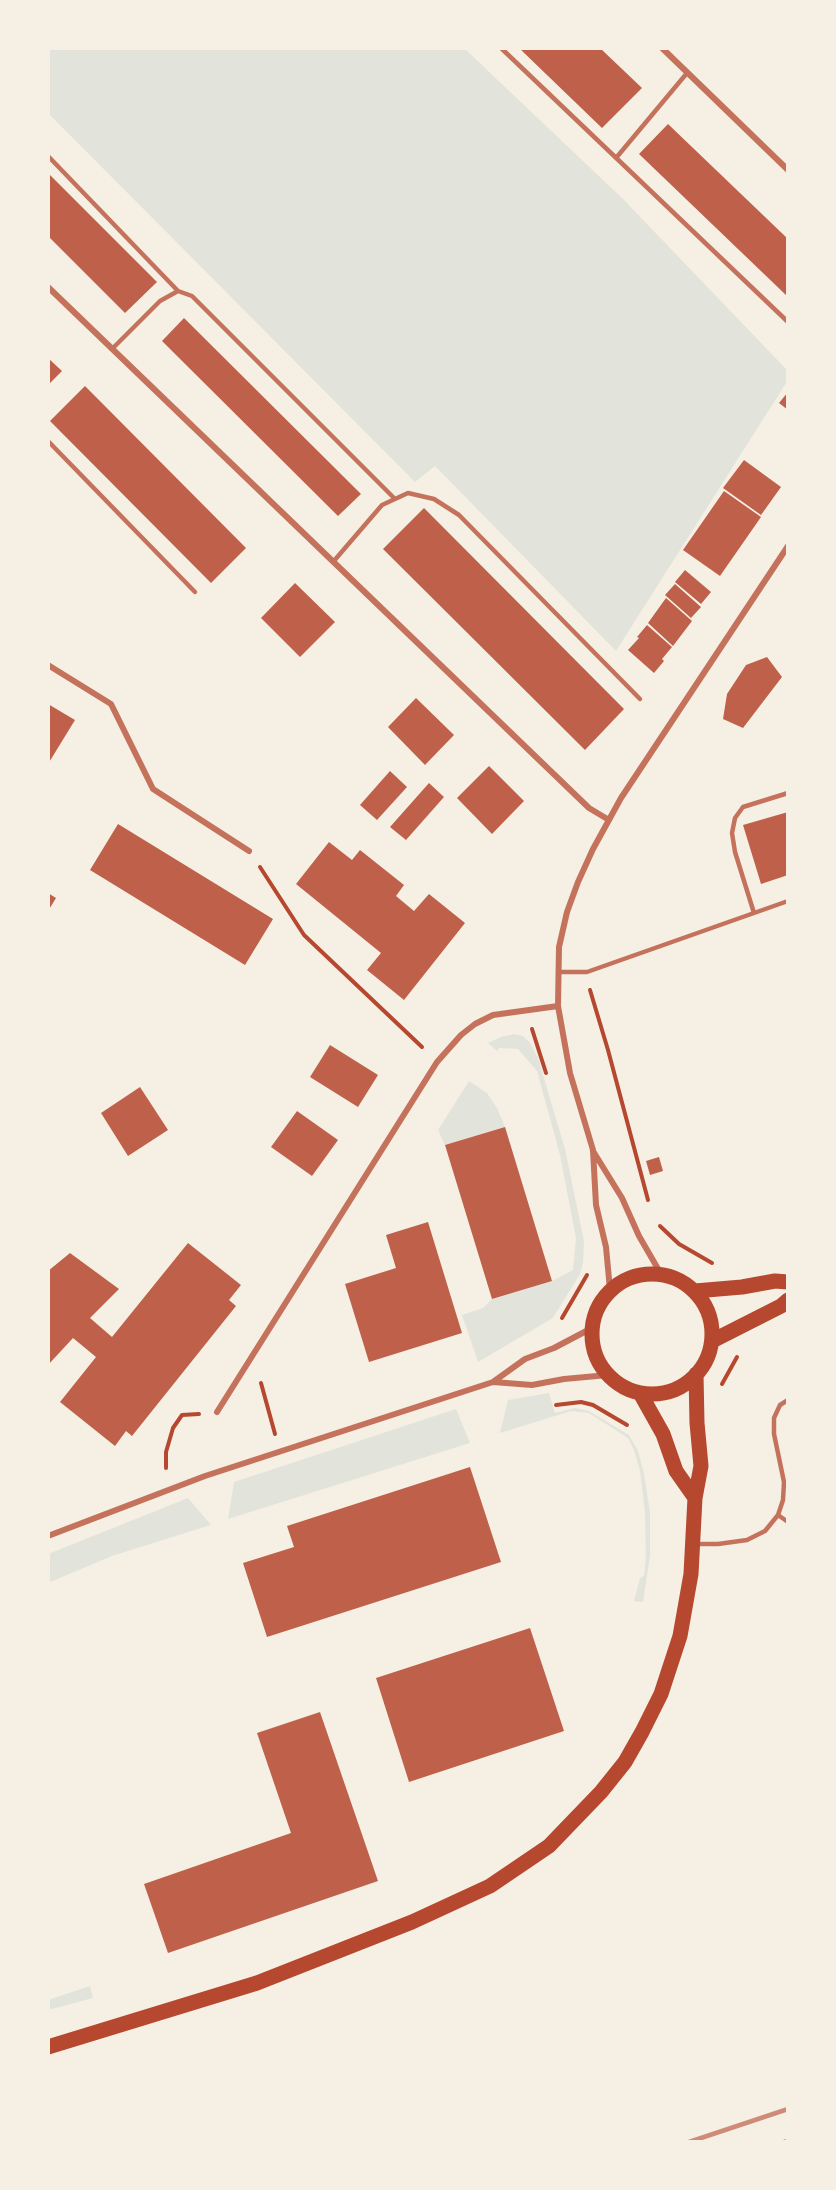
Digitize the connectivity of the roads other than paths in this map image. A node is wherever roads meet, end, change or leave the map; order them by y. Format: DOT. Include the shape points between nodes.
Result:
graph roads {
  1 [pos="501,48"];
  2 [pos="662,48"];
  3 [pos="687,73"];
  4 [pos="48,156"];
  5 [pos="616,158"];
  6 [pos="788,170"];
  7 [pos="48,287"];
  8 [pos="178,291"];
  9 [pos="788,322"];
  10 [pos="112,349"];
  11 [pos="48,441"];
  12 [pos="395,499"];
  13 [pos="788,546"];
  14 [pos="333,562"];
  15 [pos="195,592"];
  16 [pos="48,665"];
  17 [pos="640,699"];
  18 [pos="788,793"];
  19 [pos="609,820"];
  20 [pos="249,851"];
  21 [pos="788,901"];
  22 [pos="754,913"];
  23 [pos="558,972"];
  24 [pos="558,1006"];
  25 [pos="593,1150"];
  26 [pos="661,1274"];
  27 [pos="788,1282"];
  28 [pos="610,1290"];
  29 [pos="694,1291"];
  30 [pos="788,1300"];
  31 [pos="592,1328"];
  32 [pos="712,1341"];
  33 [pos="696,1374"];
  34 [pos="608,1375"];
  35 [pos="492,1382"];
  36 [pos="640,1393"];
  37 [pos="788,1400"];
  38 [pos="218,1412"];
  39 [pos="695,1498"];
  40 [pos="778,1515"];
  41 [pos="788,1522"];
  42 [pos="49,1533"];
  43 [pos="694,1544"];
  44 [pos="48,2048"];
  1 -- 5 [label="lane"];
  2 -- 3 [label="street"];
  3 -- 5 [label="lane"];
  3 -- 6 [label="street"];
  4 -- 8 [label="lane"];
  5 -- 9 [label="lane"];
  7 -- 10 [label="street"];
  8 -- 10 [label="lane" via="160,301"];
  8 -- 12 [label="lane" via="192,296"];
  10 -- 14 [label="street"];
  11 -- 15 [label="lane"];
  12 -- 14 [label="lane" via="382,505"];
  12 -- 17 [label="lane" via="408,493 434,498 459,515"];
  13 -- 19 [label="street"];
  14 -- 19 [label="street" via="589,808"];
  16 -- 20 [label="street" via="111,704 153,789"];
  18 -- 22 [label="lane" via="743,807 735,818 735,852"];
  19 -- 23 [label="street" via="567,912"];
  21 -- 22 [label="lane"];
  22 -- 23 [label="lane" via="587,972"];
  23 -- 24 [label="street"];
  24 -- 25 [label="street" via="570,1073"];
  24 -- 38 [label="street" via="493,1015 461,1035 438,1062"];
  25 -- 26 [label="street"];
  25 -- 28 [label="street" via="596,1205 606,1247"];
  26 -- 28 [label="main road" via="642,1274"];
  26 -- 29 [label="main road"];
  27 -- 29 [label="main road"];
  28 -- 31 [label="main road" via="595,1314"];
  29 -- 32 [label="main road" via="711,1321"];
  30 -- 32 [label="main road"];
  31 -- 34 [label="main road" via="599,1363"];
  31 -- 35 [label="street" via="525,1359"];
  32 -- 33 [label="main road"];
  33 -- 36 [label="main road" via="671,1391"];
  33 -- 39 [label="main road" via="701,1466"];
  34 -- 35 [label="street" via="532,1385"];
  34 -- 36 [label="main road"];
  35 -- 42 [label="street"];
  36 -- 39 [label="main road" via="663,1434 676,1471"];
  37 -- 40 [label="lane" via="774,1418 784,1482"];
  39 -- 43 [label="main road"];
  40 -- 41 [label="lane"];
  40 -- 43 [label="lane" via="765,1531 747,1540"];
  43 -- 44 [label="main road" via="684,1616 661,1694 625,1762 549,1846 490,1887 412,1922 257,1983"];
}
